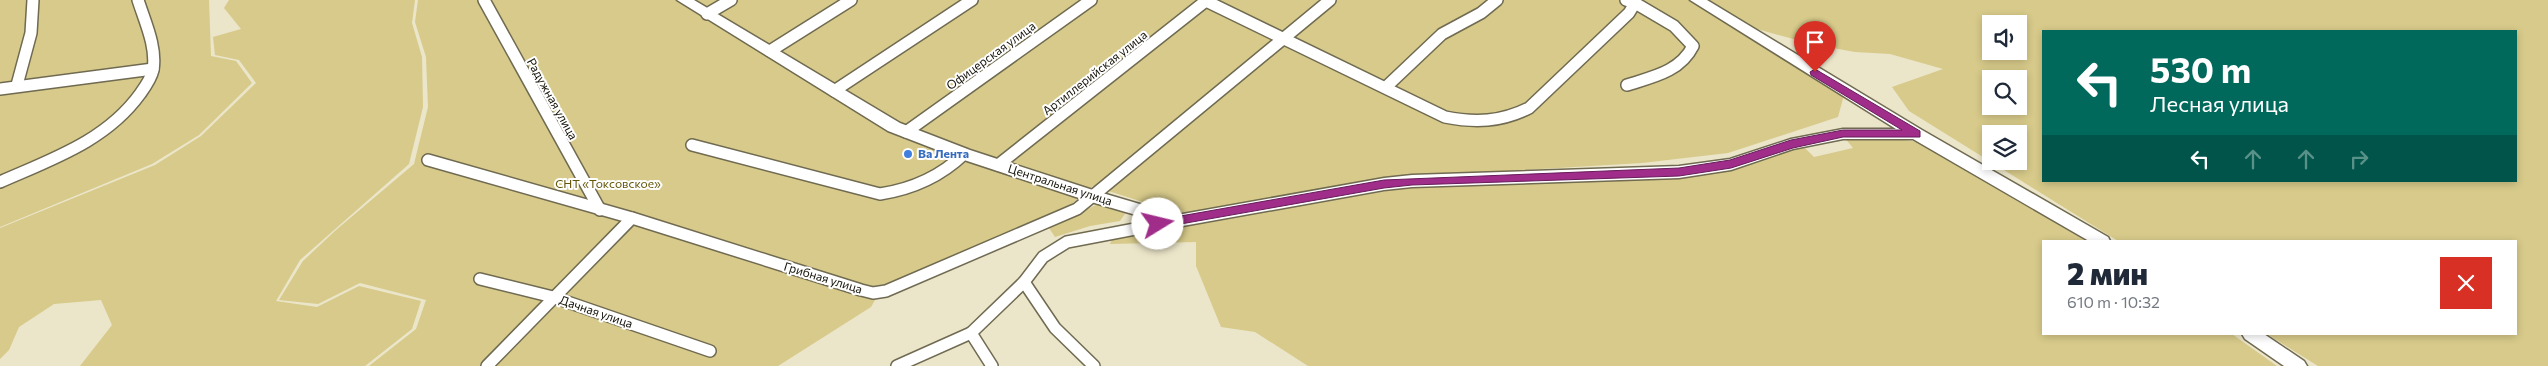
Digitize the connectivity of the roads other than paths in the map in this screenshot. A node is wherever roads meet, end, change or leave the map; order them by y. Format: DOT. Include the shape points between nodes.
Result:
graph roads {
  1 [pos="33,0"];
  2 [pos="138,0"];
  3 [pos="484,0"];
  4 [pos="684,0"];
  5 [pos="731,0"];
  6 [pos="851,0"];
  7 [pos="972,0"];
  8 [pos="1090,0"];
  9 [pos="1206,0"];
  10 [pos="1330,0"];
  11 [pos="1497,0"];
  12 [pos="1697,0"];
  13 [pos="1630,1"];
  14 [pos="708,14"];
  15 [pos="1284,38"];
  16 [pos="770,51"];
  17 [pos="153,69"];
  18 [pos="17,85"];
  19 [pos="1627,85"];
  20 [pos="1386,87"];
  21 [pos="0,88"];
  22 [pos="834,91"];
  23 [pos="906,132"];
  24 [pos="1916,134"];
  25 [pos="692,145"];
  26 [pos="964,154"];
  27 [pos="428,160"];
  28 [pos="998,165"];
  29 [pos="0,182"];
  30 [pos="1094,198"];
  31 [pos="600,210"];
  32 [pos="632,218"];
  33 [pos="1177,221"];
  34 [pos="2100,240"];
  35 [pos="480,278"];
  36 [pos="1024,282"];
  37 [pos="553,297"];
  38 [pos="971,333"];
  39 [pos="2252,335"];
  40 [pos="710,351"];
  41 [pos="487,366"];
  42 [pos="897,366"];
  43 [pos="992,366"];
  44 [pos="1094,366"];
  45 [pos="2298,366"];
  1 -- 18 [label="street" via="30,44"];
  2 -- 17 [label="street" via="152,42"];
  3 -- 31 [label="street, Радужная улица"];
  4 -- 14 [label="street, Центральная улица"];
  5 -- 14 [label="street"];
  6 -- 16 [label="street"];
  7 -- 22 [label="street"];
  8 -- 23 [label="street, Офицерская улица"];
  9 -- 15 [label="street"];
  9 -- 28 [label="street, Артиллерийская улица"];
  10 -- 15 [label="street, Грибная улица"];
  11 -- 20 [label="street" via="1482,13 1442,34"];
  12 -- 24 [label="street"];
  13 -- 19 [label="street" via="1670,22 1686,35 1693,46 1683,63"];
  13 -- 20 [label="street" via="1629,13 1529,108 1514,117 1468,122 1453,119"];
  14 -- 16 [label="street, Центральная улица"];
  15 -- 20 [label="street"];
  15 -- 30 [label="street, Грибная улица"];
  16 -- 22 [label="street, Центральная улица"];
  17 -- 18 [label="street"];
  17 -- 29 [label="street" via="138,99 108,130"];
  18 -- 21 [label="street"];
  22 -- 23 [label="street, Центральная улица"];
  23 -- 26 [label="street, Центральная улица"];
  24 -- 33 [label="street, Центральная улица" via="1843,134 1791,144 1731,164 1679,172 1384,184"];
  24 -- 34 [label="street"];
  25 -- 26 [label="street" via="880,194 925,182"];
  26 -- 28 [label="street, Центральная улица"];
  27 -- 31 [label="street, Грибная улица"];
  28 -- 30 [label="street, Центральная улица"];
  30 -- 32 [label="street, Грибная улица" via="1076,209 896,287 873,293"];
  30 -- 33 [label="street, Центральная улица"];
  31 -- 32 [label="street, Грибная улица"];
  32 -- 37 [label="street"];
  33 -- 36 [label="street" via="1067,242 1042,257"];
  35 -- 37 [label="street, Дачная улица"];
  36 -- 38 [label="street"];
  36 -- 44 [label="street" via="1055,328"];
  37 -- 40 [label="street, Дачная улица"];
  37 -- 41 [label="street"];
  38 -- 42 [label="street"];
  38 -- 43 [label="street"];
  39 -- 45 [label="street"];
}
